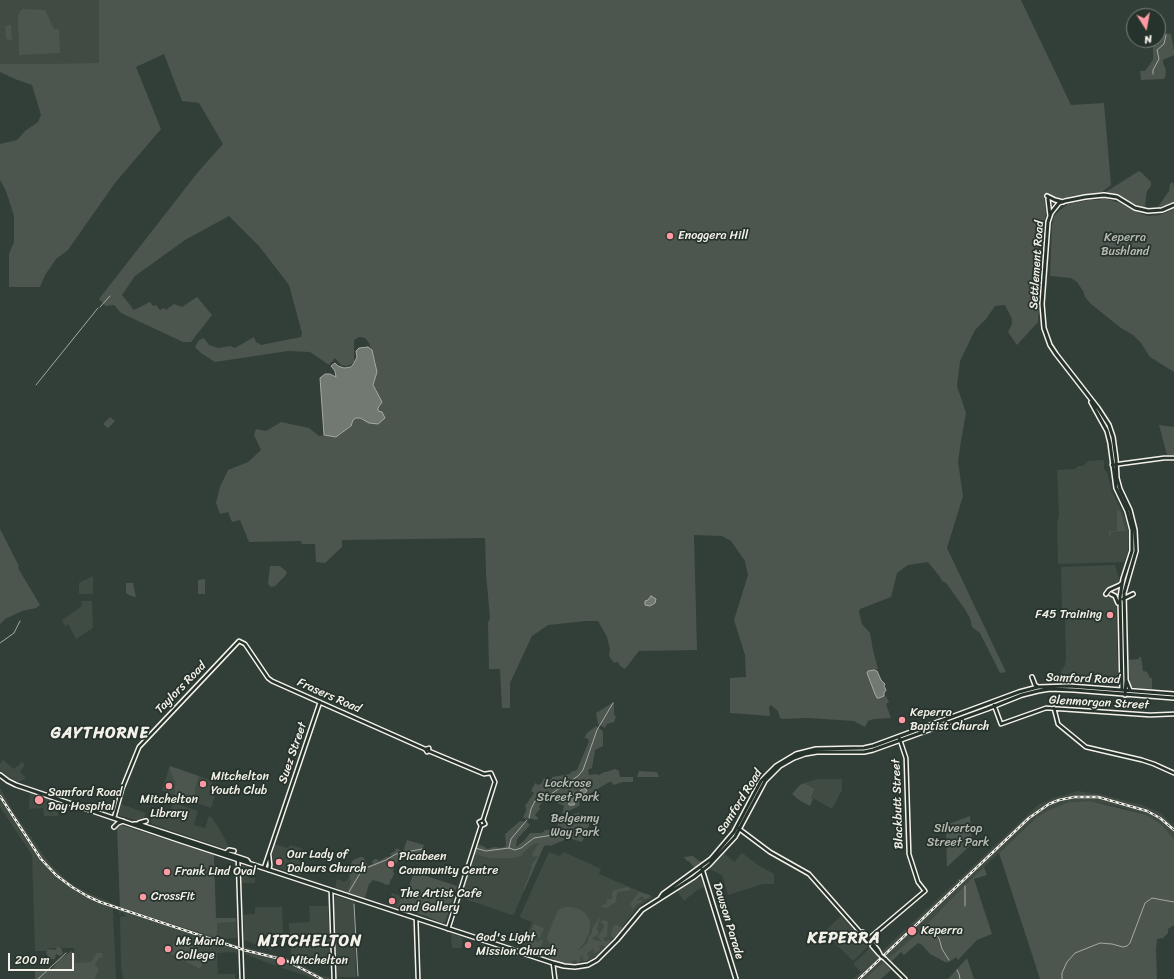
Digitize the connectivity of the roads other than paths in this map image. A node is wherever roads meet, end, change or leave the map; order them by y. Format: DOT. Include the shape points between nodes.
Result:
graph roads {
  1 [pos="1063,202"];
  2 [pos="1174,205"];
  3 [pos="1050,216"];
  4 [pos="1085,392"];
  5 [pos="1174,458"];
  6 [pos="1112,464"];
  7 [pos="1117,464"];
  8 [pos="1122,583"];
  9 [pos="1106,594"];
  10 [pos="1111,594"];
  11 [pos="1133,594"];
  12 [pos="1123,599"];
  13 [pos="1120,606"];
  14 [pos="241,642"];
  15 [pos="1032,676"];
  16 [pos="1126,680"];
  17 [pos="1122,684"];
  18 [pos="1038,687"];
  19 [pos="1114,689"];
  20 [pos="1124,690"];
  21 [pos="1130,690"];
  22 [pos="1174,694"];
  23 [pos="1124,695"];
  24 [pos="1174,698"];
  25 [pos="320,702"];
  26 [pos="994,704"];
  27 [pos="1054,708"];
  28 [pos="1174,714"];
  29 [pos="900,739"];
  30 [pos="1174,773"];
  31 [pos="0,775"];
  32 [pos="3,780"];
  33 [pos="114,818"];
  34 [pos="123,821"];
  35 [pos="146,821"];
  36 [pos="133,824"];
  37 [pos="138,824"];
  38 [pos="114,827"];
  39 [pos="737,828"];
  40 [pos="232,849"];
  41 [pos="226,852"];
  42 [pos="269,854"];
  43 [pos="238,859"];
  44 [pos="264,868"];
  45 [pos="702,869"];
  46 [pos="270,870"];
  47 [pos="331,891"];
  48 [pos="416,918"];
  49 [pos="448,929"];
  50 [pos="868,940"];
  51 [pos="553,963"];
  52 [pos="242,979"];
  53 [pos="334,979"];
  54 [pos="418,979"];
  55 [pos="555,979"];
  56 [pos="736,979"];
  57 [pos="904,979"];
  1 -- 2 [label="main road" via="1104,195 1117,197 1135,208 1148,211 1162,210"];
  1 -- 3 [label="main road, Settlement Road" via="1054,208"];
  1 -- 3 [label="main road" via="1047,197"];
  3 -- 4 [label="main road, Settlement Road" via="1042,304 1044,328 1050,345"];
  4 -- 6 [label="main road, Settlement Road" via="1107,431"];
  4 -- 7 [label="main road, Settlement Road" via="1109,425"];
  5 -- 7 [label="street"];
  6 -- 7 [label="street"];
  6 -- 8 [label="main road, Settlement Road" via="1116,488 1130,520 1133,539"];
  7 -- 12 [label="main road, Settlement Road" via="1117,478 1132,516 1136,538 1136,551"];
  8 -- 9 [label="main road"];
  8 -- 13 [label="main road, Settlement Road"];
  10 -- 13 [label="main road" via="1116,597"];
  11 -- 12 [label="main road"];
  12 -- 16 [label="main road, Settlement Road"];
  13 -- 17 [label="main road, Settlement Road"];
  14 -- 25 [label="street, Frasers Road" via="268,678"];
  14 -- 33 [label="street, Taylors Road" via="236,644 139,747"];
  15 -- 18 [label="main road" via="1034,684"];
  16 -- 20 [label="main road, Settlement Road"];
  16 -- 21 [label="main road"];
  17 -- 19 [label="main road"];
  17 -- 20 [label="main road, Settlement Road"];
  18 -- 19 [label="main road, Samford Road"];
  18 -- 26 [label="main road, Samford Road" via="1019,692"];
  19 -- 20 [label="main road, Samford Road"];
  20 -- 21 [label="main road, Samford Road"];
  20 -- 23 [label="main road, Settlement Road"];
  21 -- 22 [label="main road, Samford Road"];
  23 -- 24 [label="main road, Samford Road"];
  23 -- 26 [label="main road, Samford Road" via="1044,690"];
  25 -- 42 [label="street, Suez Street"];
  25 -- 49 [label="street, Frasers Road" via="484,774 491,773 495,782 483,820 485,824 481,826"];
  26 -- 27 [label="street, Glenmorgan Street" via="1001,724 1045,708"];
  26 -- 29 [label="main road, Samford Road"];
  27 -- 28 [label="street, Glenmorgan Street" via="1150,715"];
  27 -- 30 [label="street" via="1058,724 1086,747 1142,760"];
  29 -- 39 [label="main road, Samford Road" via="870,751 813,752 787,762 776,769 762,785"];
  29 -- 50 [label="street, Blackbutt Street" via="906,758 909,854 918,882 925,891"];
  31 -- 32 [label="main road, Samford Road"];
  32 -- 33 [label="main road, Samford Road"];
  33 -- 34 [label="main road, Samford Road"];
  34 -- 36 [label="main road, Samford Road"];
  34 -- 38 [label="main road"];
  35 -- 37 [label="main road"];
  36 -- 37 [label="main road, Samford Road"];
  36 -- 43 [label="main road, Samford Road"];
  37 -- 41 [label="main road, Samford Road"];
  39 -- 45 [label="main road, Samford Road" via="730,843"];
  39 -- 50 [label="street" via="770,852 809,874"];
  40 -- 41 [label="main road"];
  41 -- 43 [label="main road, Samford Road"];
  42 -- 44 [label="street, Suez Street"];
  42 -- 46 [label="street, Suez Street"];
  43 -- 44 [label="main road, Samford Road"];
  43 -- 52 [label="street"];
  44 -- 46 [label="main road, Samford Road"];
  45 -- 51 [label="main road, Samford Road" via="639,912 595,962 575,967"];
  45 -- 56 [label="main road, Dawson Parade"];
  46 -- 47 [label="main road, Samford Road"];
  47 -- 48 [label="main road, Samford Road"];
  47 -- 53 [label="street"];
  48 -- 49 [label="main road, Samford Road"];
  48 -- 54 [label="street"];
  49 -- 51 [label="main road, Samford Road"];
  50 -- 57 [label="street, bridge"];
  51 -- 55 [label="street"];
}
